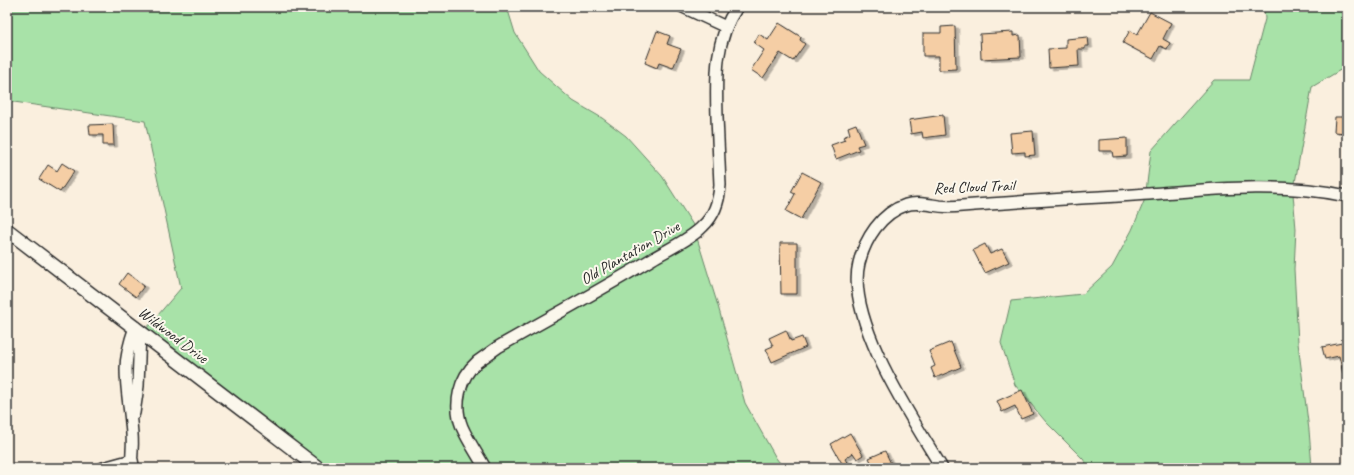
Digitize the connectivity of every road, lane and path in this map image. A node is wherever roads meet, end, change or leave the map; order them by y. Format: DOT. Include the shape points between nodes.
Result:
graph roads {
  1 [pos="683,7"];
  2 [pos="737,7"];
  3 [pos="726,27"];
  4 [pos="1347,196"];
  5 [pos="7,230"];
  6 [pos="137,329"];
  7 [pos="132,465"];
  8 [pos="103,468"];
  9 [pos="318,468"];
  10 [pos="485,468"];
  11 [pos="942,468"];
  1 -- 3 [label="street"];
  2 -- 3 [label="street, Old Plantation Drive"];
  3 -- 10 [label="street, Old Plantation Drive" via="716,65 719,196 716,208 703,227 693,234 477,362 460,388 458,417 462,429"];
  4 -- 11 [label="street, Red Cloud Trail" via="1304,189 1213,189 955,206 912,203 885,216 870,236 858,264 856,277 859,304 894,387"];
  5 -- 6 [label="street, Wildwood Drive"];
  6 -- 7 [label="street" via="128,348 126,368 132,423"];
  6 -- 9 [label="street, Wildwood Drive"];
  7 -- 8 [label="street"];
}
